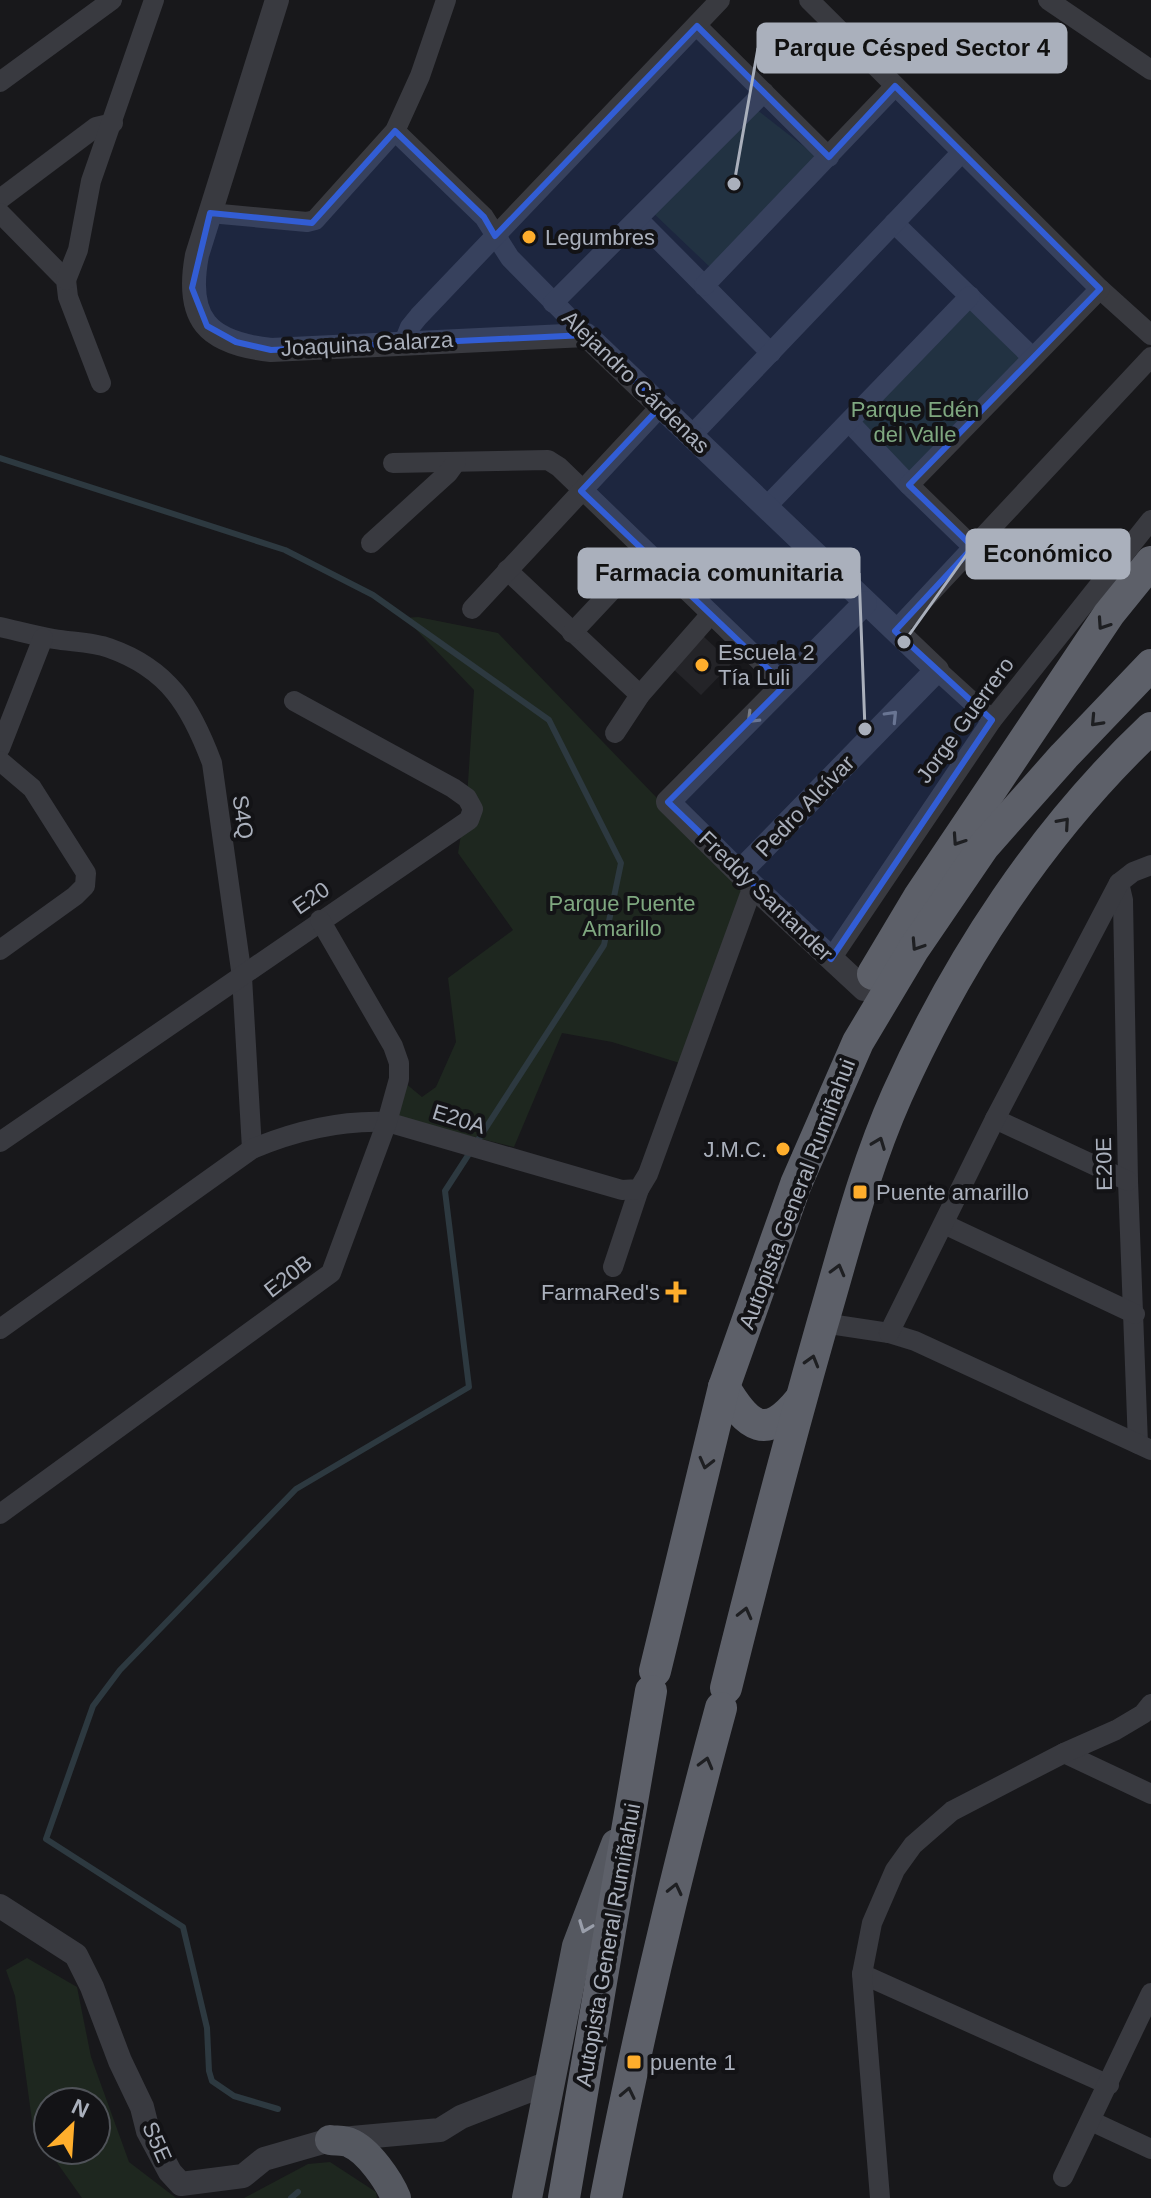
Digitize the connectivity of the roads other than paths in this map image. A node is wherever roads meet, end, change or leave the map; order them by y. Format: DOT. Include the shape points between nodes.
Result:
graph roads {
  1 [pos="112,0"];
  2 [pos="154,0"];
  3 [pos="446,0"];
  4 [pos="720,0"];
  5 [pos="809,0"];
  6 [pos="1048,0"];
  7 [pos="273,1"];
  8 [pos="697,26"];
  9 [pos="1151,70"];
  10 [pos="0,82"];
  11 [pos="895,86"];
  12 [pos="764,92"];
  13 [pos="113,123"];
  14 [pos="395,131"];
  15 [pos="962,152"];
  16 [pos="829,157"];
  17 [pos="0,199"];
  18 [pos="0,213"];
  19 [pos="210,213"];
  20 [pos="638,219"];
  21 [pos="894,223"];
  22 [pos="495,236"];
  23 [pos="66,280"];
  24 [pos="704,286"];
  25 [pos="1100,289"];
  26 [pos="970,296"];
  27 [pos="553,303"];
  28 [pos="586,335"];
  29 [pos="1151,335"];
  30 [pos="404,342"];
  31 [pos="771,353"];
  32 [pos="1032,357"];
  33 [pos="1151,357"];
  34 [pos="101,383"];
  35 [pos="661,406"];
  36 [pos="850,423"];
  37 [pos="692,435"];
  38 [pos="456,462"];
  39 [pos="393,463"];
  40 [pos="909,485"];
  41 [pos="581,491"];
  42 [pos="766,507"];
  43 [pos="1151,520"];
  44 [pos="371,543"];
  45 [pos="973,547"];
  46 [pos="647,553"];
  47 [pos="1151,562"];
  48 [pos="507,570"];
  49 [pos="865,603"];
  50 [pos="472,609"];
  51 [pos="711,614"];
  52 [pos="0,627"];
  53 [pos="895,631"];
  54 [pos="572,633"];
  55 [pos="43,638"];
  56 [pos="1151,665"];
  57 [pos="937,670"];
  58 [pos="785,685"];
  59 [pos="640,695"];
  60 [pos="294,701"];
  61 [pos="992,720"];
  62 [pos="1151,728"];
  63 [pos="615,733"];
  64 [pos="0,748"];
  65 [pos="0,761"];
  66 [pos="1151,865"];
  67 [pos="747,879"];
  68 [pos="1119,883"];
  69 [pos="320,920"];
  70 [pos="0,950"];
  71 [pos="831,959"];
  72 [pos="242,977"];
  73 [pos="864,989"];
  74 [pos="858,1042"];
  75 [pos="995,1119"];
  76 [pos="390,1123"];
  77 [pos="0,1142"];
  78 [pos="252,1149"];
  79 [pos="1128,1181"];
  80 [pos="639,1189"];
  81 [pos="944,1224"];
  82 [pos="613,1267"];
  83 [pos="1135,1314"];
  84 [pos="823,1323"];
  85 [pos="0,1329"];
  86 [pos="889,1333"];
  87 [pos="724,1387"];
  88 [pos="800,1400"];
  89 [pos="1145,1447"];
  90 [pos="0,1514"];
  91 [pos="1151,1704"];
  92 [pos="1064,1753"];
  93 [pos="1151,1794"];
  94 [pos="633,1802"];
  95 [pos="0,1906"];
  96 [pos="862,1974"];
  97 [pos="1149,2002"];
  98 [pos="597,2008"];
  99 [pos="644,2019"];
  100 [pos="551,2082"];
  101 [pos="1109,2085"];
  102 [pos="1091,2121"];
  103 [pos="369,2136"];
  104 [pos="330,2140"];
  105 [pos="1151,2149"];
  106 [pos="1063,2177"];
  107 [pos="396,2198"];
  108 [pos="416,2198"];
  109 [pos="527,2198"];
  110 [pos="564,2198"];
  111 [pos="606,2198"];
  112 [pos="880,2198"];
  1 -- 10 [label="street"];
  2 -- 13 [label="street"];
  3 -- 14 [label="street"];
  4 -- 8 [label="street"];
  5 -- 11 [label="street"];
  6 -- 9 [label="street"];
  7 -- 19 [label="street, Joaquina Galarza"];
  8 -- 12 [label="street"];
  8 -- 22 [label="street"];
  11 -- 15 [label="street"];
  11 -- 16 [label="street"];
  12 -- 16 [label="street"];
  12 -- 20 [label="street"];
  13 -- 17 [label="street" via="96,127"];
  13 -- 23 [label="street" via="91,181 78,250"];
  14 -- 19 [label="street" via="312,221"];
  14 -- 22 [label="street, Alejandro Cárdenas" via="484,217"];
  15 -- 21 [label="street"];
  15 -- 25 [label="street"];
  16 -- 24 [label="street"];
  18 -- 23 [label="street"];
  19 -- 30 [label="street, Joaquina Galarza" via="192,288 198,313 214,331 271,350"];
  20 -- 24 [label="street"];
  20 -- 27 [label="street"];
  21 -- 26 [label="street"];
  21 -- 31 [label="street"];
  22 -- 27 [label="street, Alejandro Cárdenas"];
  22 -- 30 [label="street" via="419,316"];
  23 -- 34 [label="street"];
  24 -- 31 [label="street"];
  25 -- 29 [label="street"];
  25 -- 32 [label="street"];
  26 -- 32 [label="street"];
  26 -- 36 [label="street"];
  27 -- 28 [label="street, Alejandro Cárdenas"];
  28 -- 30 [label="street, Joaquina Galarza"];
  28 -- 35 [label="street, Alejandro Cárdenas"];
  31 -- 37 [label="street"];
  32 -- 40 [label="street"];
  33 -- 45 [label="street"];
  35 -- 37 [label="street, Alejandro Cárdenas"];
  35 -- 41 [label="street"];
  36 -- 40 [label="street"];
  36 -- 42 [label="street"];
  37 -- 42 [label="street, Alejandro Cárdenas"];
  38 -- 39 [label="street"];
  38 -- 41 [label="street" via="548,460"];
  38 -- 44 [label="street"];
  40 -- 45 [label="street"];
  41 -- 46 [label="street"];
  41 -- 48 [label="street"];
  42 -- 49 [label="street, Alejandro Cárdenas"];
  43 -- 61 [label="street, Jorge Guerrero"];
  45 -- 53 [label="street"];
  46 -- 51 [label="street"];
  46 -- 54 [label="street"];
  47 -- 73 [label="highway, one-way" via="1109,614 919,897"];
  48 -- 50 [label="street"];
  48 -- 54 [label="street"];
  49 -- 53 [label="street, Alejandro Cárdenas"];
  49 -- 58 [label="street"];
  51 -- 58 [label="street"];
  51 -- 59 [label="street"];
  52 -- 55 [label="street, S4Q"];
  53 -- 57 [label="street, Alejandro Cárdenas"];
  54 -- 59 [label="street"];
  55 -- 64 [label="street"];
  55 -- 72 [label="street, S4Q" via="108,648 149,668 182,697 212,763"];
  56 -- 74 [label="highway, Autopista General Rumiñahui, one-way" via="984,846"];
  57 -- 61 [label="street, Alejandro Cárdenas"];
  67 -- 57 [label="street, Pedro Alcívar, one-way"];
  58 -- 67 [label="street, Freddy Santander, one-way" via="668,802"];
  59 -- 63 [label="street"];
  60 -- 69 [label="street, E20" via="453,788 473,809 457,829"];
  61 -- 71 [label="street, Jorge Guerrero"];
  84 -- 62 [label="highway, Autopista General Rumiñahui, one-way" via="860,1192 897,1096 942,1004 994,916 1055,833"];
  65 -- 70 [label="street" via="32,788 86,873 85,886 75,896"];
  66 -- 68 [label="street"];
  67 -- 71 [label="street, Freddy Santander"];
  67 -- 80 [label="street"];
  68 -- 75 [label="street"];
  68 -- 79 [label="street, E20E"];
  69 -- 72 [label="street, E20"];
  69 -- 76 [label="street, E20B" via="399,1063"];
  71 -- 73 [label="street, Freddy Santander"];
  72 -- 77 [label="street, E20"];
  72 -- 78 [label="street, S4Q"];
  73 -- 74 [label="highway" via="856,1015"];
  74 -- 87 [label="highway, Autopista General Rumiñahui" via="796,1184"];
  75 -- 79 [label="street"];
  75 -- 81 [label="street"];
  76 -- 78 [label="street, E20A" via="360,1121 288,1134"];
  76 -- 80 [label="street, E20A" via="622,1190"];
  76 -- 90 [label="street, E20B" via="331,1273"];
  78 -- 85 [label="street, E20A"];
  79 -- 83 [label="street, E20E"];
  80 -- 82 [label="street"];
  81 -- 83 [label="street"];
  81 -- 86 [label="street"];
  83 -- 89 [label="street, E20E"];
  84 -- 86 [label="street"];
  88 -- 84 [label="highway, Autopista General Rumiñahui, one-way"];
  86 -- 89 [label="street"];
  87 -- 88 [label="highway" via="737,1409 762,1424 776,1425"];
  87 -- 94 [label="highway, Autopista General Rumiñahui, one-way" via="653,1681"];
  99 -- 88 [label="highway, Autopista General Rumiñahui, one-way"];
  91 -- 92 [label="street" via="1116,1730"];
  92 -- 93 [label="street"];
  92 -- 96 [label="street" via="952,1811 913,1845 882,1895"];
  94 -- 98 [label="highway, Autopista General Rumiñahui"];
  94 -- 100 [label="main road, one-way" via="577,1946"];
  95 -- 104 [label="street, S5E" via="76,1955 148,2131 181,2184 243,2176 264,2159"];
  96 -- 101 [label="street"];
  96 -- 112 [label="street"];
  97 -- 101 [label="street"];
  98 -- 99 [label="highway"];
  98 -- 110 [label="highway, Autopista General Rumiñahui"];
  111 -- 99 [label="highway, Autopista General Rumiñahui, one-way"];
  100 -- 103 [label="street, S5E" via="440,2130"];
  100 -- 109 [label="main road"];
  101 -- 102 [label="street"];
  102 -- 105 [label="street"];
  102 -- 106 [label="street"];
  103 -- 104 [label="street, S5E"];
  103 -- 108 [label="main road" via="399,2164"];
  104 -- 107 [label="main road" via="351,2143 389,2182"];
}
